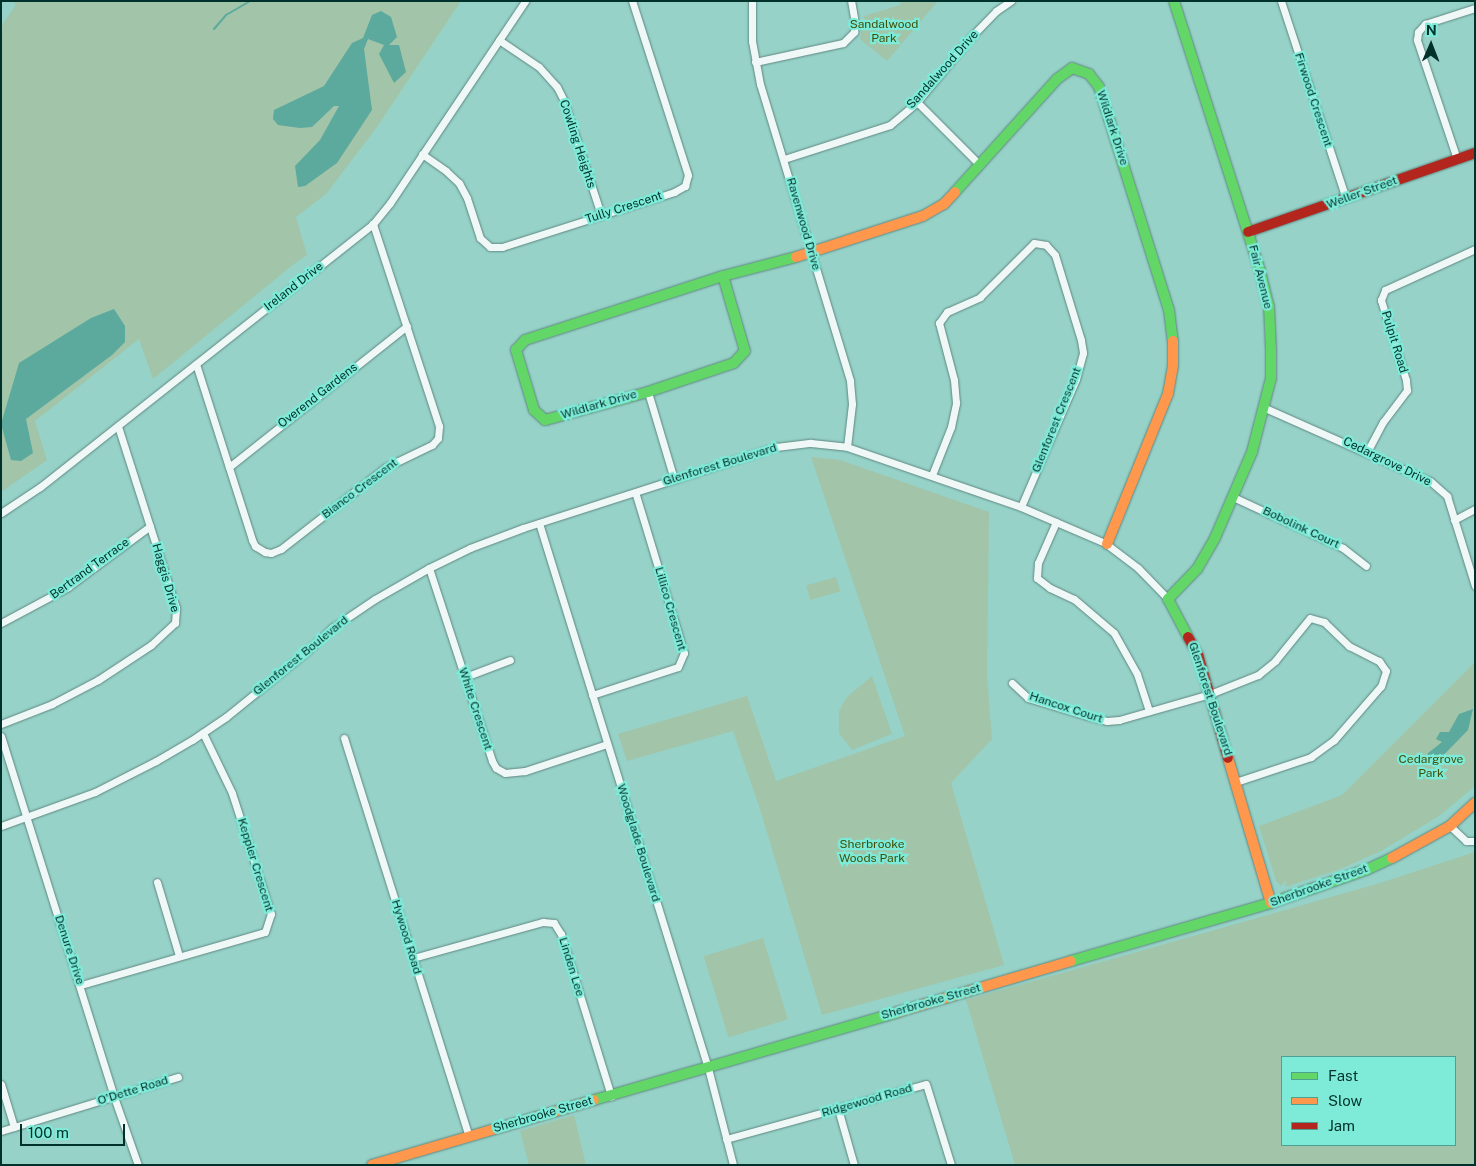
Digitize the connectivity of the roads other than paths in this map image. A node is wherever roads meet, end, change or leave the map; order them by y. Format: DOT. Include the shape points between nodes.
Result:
graph roads {
  1 [pos="525,1"];
  2 [pos="632,1"];
  3 [pos="752,1"];
  4 [pos="851,1"];
  5 [pos="1011,1"];
  6 [pos="1174,1"];
  7 [pos="1281,1"];
  8 [pos="1475,8"];
  9 [pos="499,40"];
  10 [pos="755,62"];
  11 [pos="917,102"];
  12 [pos="1475,153"];
  13 [pos="422,154"];
  14 [pos="784,159"];
  15 [pos="1457,159"];
  16 [pos="980,165"];
  17 [pos="1346,199"];
  18 [pos="601,215"];
  19 [pos="373,224"];
  20 [pos="1248,232"];
  21 [pos="1475,249"];
  22 [pos="810,253"];
  23 [pos="723,276"];
  24 [pos="407,326"];
  25 [pos="196,364"];
  26 [pos="648,392"];
  27 [pos="1266,408"];
  28 [pos="118,426"];
  29 [pos="847,447"];
  30 [pos="1367,452"];
  31 [pos="229,466"];
  32 [pos="932,475"];
  33 [pos="674,479"];
  34 [pos="635,492"];
  35 [pos="1233,497"];
  36 [pos="1021,508"];
  37 [pos="1475,509"];
  38 [pos="1,514"];
  39 [pos="1454,520"];
  40 [pos="1056,522"];
  41 [pos="538,523"];
  42 [pos="150,526"];
  43 [pos="1107,544"];
  44 [pos="1366,566"];
  45 [pos="429,568"];
  46 [pos="1475,586"];
  47 [pos="1168,599"];
  48 [pos="1,623"];
  49 [pos="510,660"];
  50 [pos="465,677"];
  51 [pos="1012,683"];
  52 [pos="1210,694"];
  53 [pos="592,695"];
  54 [pos="1149,711"];
  55 [pos="1,724"];
  56 [pos="203,733"];
  57 [pos="1,736"];
  58 [pos="344,738"];
  59 [pos="607,744"];
  60 [pos="1236,782"];
  61 [pos="1475,803"];
  62 [pos="26,818"];
  63 [pos="1,826"];
  64 [pos="1450,826"];
  65 [pos="1475,841"];
  66 [pos="157,882"];
  67 [pos="1272,903"];
  68 [pos="179,956"];
  69 [pos="413,958"];
  70 [pos="81,985"];
  71 [pos="708,1068"];
  72 [pos="178,1077"];
  73 [pos="1,1084"];
  74 [pos="611,1096"];
  75 [pos="114,1097"];
  76 [pos="838,1109"];
  77 [pos="14,1127"];
  78 [pos="1,1131"];
  79 [pos="469,1136"];
  80 [pos="726,1139"];
  81 [pos="138,1165"];
  82 [pos="372,1165"];
  83 [pos="732,1165"];
  84 [pos="854,1165"];
  85 [pos="951,1165"];
  1 -- 9 [label="street, Ireland Drive"];
  2 -- 18 [label="street, Tully Crescent" via="688,180 685,186 674,192"];
  3 -- 10 [label="street, Ravenwood Drive"];
  4 -- 10 [label="street" via="854,32 843,44"];
  5 -- 11 [label="street, Sandalwood Drive" via="996,11 971,37"];
  6 -- 20 [label="street, Fair Avenue"];
  7 -- 17 [label="street, Firwood Crescent"];
  8 -- 15 [label="street" via="1425,24 1418,32 1417,40"];
  9 -- 13 [label="street, Ireland Drive"];
  9 -- 18 [label="street, Cowling Heights" via="539,67 557,86"];
  10 -- 14 [label="street, Ravenwood Drive"];
  11 -- 14 [label="street, Sandalwood Drive" via="890,125"];
  11 -- 16 [label="street"];
  12 -- 15 [label="street, Weller Street"];
  13 -- 18 [label="street, Tully Crescent" via="459,183 480,238 490,247 502,247"];
  13 -- 19 [label="street, Ireland Drive"];
  14 -- 22 [label="street, Ravenwood Drive"];
  15 -- 17 [label="street, Weller Street"];
  16 -- 22 [label="street, Wildlark Drive" via="944,204 923,216"];
  16 -- 43 [label="street, Wildlark Drive" via="1057,80 1072,68 1089,74 1099,87 1169,310 1174,336 1168,394"];
  17 -- 20 [label="street, Weller Street"];
  19 -- 24 [label="street, Bianco Crescent"];
  19 -- 25 [label="street, Ireland Drive"];
  20 -- 27 [label="street, Fair Avenue" via="1269,306 1271,378"];
  21 -- 30 [label="street, Pulpit Road" via="1385,290 1381,300 1407,390 1383,422"];
  22 -- 23 [label="street, Wildlark Drive"];
  22 -- 29 [label="street, Ravenwood Drive" via="850,381 852,404"];
  23 -- 26 [label="street, Wildlark Drive" via="745,351 734,363"];
  23 -- 26 [label="street, Wildlark Drive" via="525,340 516,350 534,410 546,420"];
  24 -- 31 [label="street, Overend Gardens"];
  24 -- 31 [label="street, Bianco Crescent" via="439,426 438,438 432,445 386,467 281,549 271,553 260,550 252,540"];
  25 -- 28 [label="street, Ireland Drive"];
  25 -- 31 [label="street, Bianco Crescent"];
  26 -- 33 [label="street"];
  27 -- 30 [label="street, Cedargrove Drive"];
  27 -- 35 [label="street, Fair Avenue"];
  28 -- 38 [label="street, Ireland Drive"];
  28 -- 42 [label="street, Haggis Drive"];
  29 -- 32 [label="street, Glenforest Boulevard"];
  29 -- 33 [label="street, Glenforest Boulevard" via="811,443 776,447"];
  30 -- 39 [label="street, Cedargrove Drive" via="1430,481 1446,496"];
  32 -- 36 [label="street, Glenforest Boulevard"];
  32 -- 36 [label="street, Glenforest Crescent" via="952,427 956,403 954,380 939,323 947,312 980,297 1034,243 1046,245 1055,255 1083,353 1076,379"];
  33 -- 34 [label="street, Glenforest Boulevard"];
  34 -- 41 [label="street, Glenforest Boulevard"];
  34 -- 53 [label="street, Lillico Crescent" via="684,653 678,667"];
  35 -- 44 [label="street, Bobolink Court" via="1344,548"];
  35 -- 47 [label="street, Fair Avenue" via="1198,569"];
  36 -- 40 [label="street, Glenforest Boulevard"];
  37 -- 39 [label="street"];
  39 -- 46 [label="street, Cedargrove Drive"];
  40 -- 43 [label="street, Glenforest Boulevard"];
  40 -- 54 [label="street" via="1038,563 1038,578 1050,588 1074,599 1114,633 1137,674"];
  41 -- 45 [label="street, Glenforest Boulevard" via="470,548"];
  41 -- 53 [label="street, Woodglade Boulevard"];
  42 -- 48 [label="street, Bertrand Terrace" via="68,587"];
  42 -- 55 [label="street, Haggis Drive" via="176,608 172,628 87,687"];
  43 -- 47 [label="street, Glenforest Boulevard" via="1138,568"];
  45 -- 50 [label="street, White Crescent"];
  45 -- 56 [label="street, Glenforest Boulevard" via="332,628 305,654"];
  47 -- 52 [label="street, Glenforest Boulevard" via="1193,644"];
  49 -- 50 [label="street"];
  50 -- 59 [label="street, White Crescent" via="492,761 505,773 525,771"];
  51 -- 54 [label="street, Hancox Court" via="1028,698 1107,721"];
  52 -- 54 [label="street, Hancox Court"];
  52 -- 60 [label="street, Glenforest Boulevard"];
  52 -- 60 [label="street, Hancox Court" via="1258,675 1275,661 1310,618 1324,622 1349,646 1379,661 1386,671 1381,686 1334,740 1311,757"];
  53 -- 59 [label="street, Woodglade Boulevard"];
  56 -- 62 [label="street, Glenforest Boulevard" via="95,792"];
  56 -- 68 [label="street, Keppler Crescent" via="232,793 271,914 265,932"];
  57 -- 62 [label="street, Denure Drive"];
  58 -- 69 [label="street, Hywood Road"];
  59 -- 71 [label="street, Woodglade Boulevard"];
  60 -- 67 [label="street, Glenforest Boulevard"];
  61 -- 64 [label="street, Sherbrooke Street"];
  62 -- 63 [label="street, Glenforest Boulevard"];
  62 -- 70 [label="street, Denure Drive"];
  64 -- 65 [label="street" via="1466,841"];
  64 -- 67 [label="street, Sherbrooke Street" via="1366,870"];
  66 -- 68 [label="street"];
  67 -- 71 [label="street, Sherbrooke Street"];
  68 -- 70 [label="street, Keppler Crescent"];
  69 -- 74 [label="street, Linden Lee" via="543,922 554,923 561,934"];
  69 -- 79 [label="street, Hywood Road"];
  70 -- 75 [label="street, Denure Drive"];
  71 -- 74 [label="street, Sherbrooke Street"];
  71 -- 80 [label="street, Woodglade Boulevard"];
  72 -- 75 [label="street, O'Dette Road"];
  73 -- 77 [label="street"];
  74 -- 79 [label="street, Sherbrooke Street"];
  75 -- 77 [label="street, O'Dette Road"];
  75 -- 81 [label="street, Denure Drive"];
  76 -- 80 [label="street, Ridgewood Road"];
  76 -- 84 [label="street"];
  76 -- 85 [label="street, Ridgewood Road" via="926,1084"];
  77 -- 78 [label="street, O'Dette Road"];
  79 -- 82 [label="street, Sherbrooke Street"];
  80 -- 83 [label="street, Woodglade Boulevard"];
}
